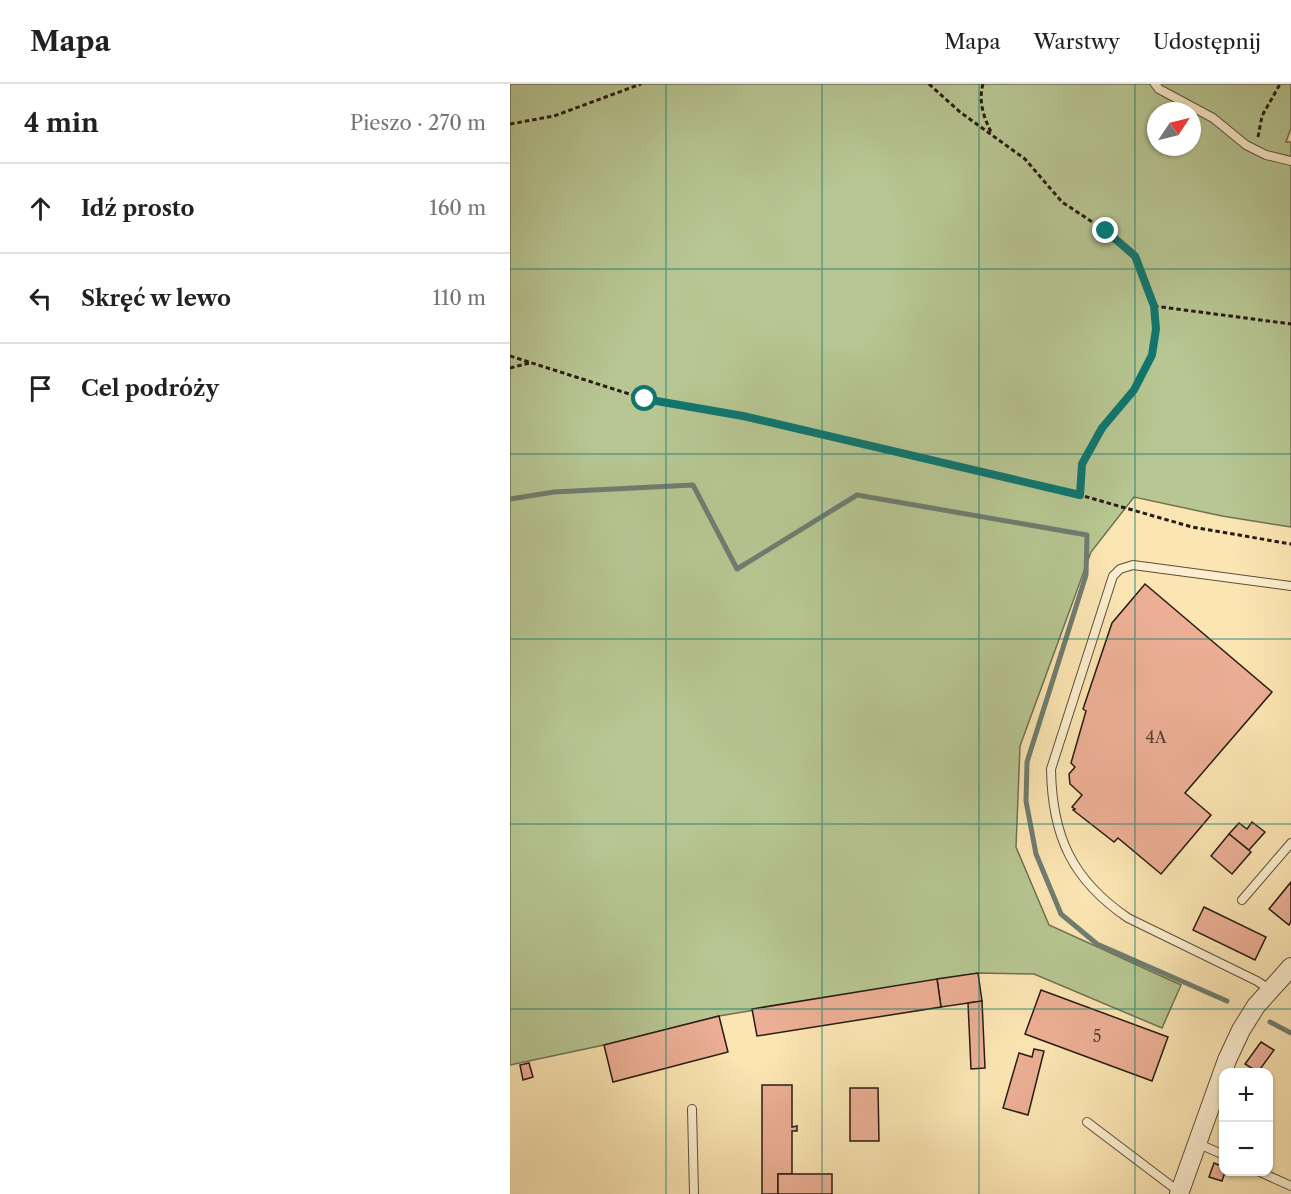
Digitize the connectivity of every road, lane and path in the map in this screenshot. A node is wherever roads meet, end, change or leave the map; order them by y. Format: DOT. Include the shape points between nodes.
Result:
graph roads {
  1 [pos="641,84"];
  2 [pos="929,84"];
  3 [pos="984,84"];
  4 [pos="1155,84"];
  5 [pos="1280,84"];
  6 [pos="510,124"];
  7 [pos="994,136"];
  8 [pos="1255,149"];
  9 [pos="1291,160"];
  10 [pos="1154,306"];
  11 [pos="1291,324"];
  12 [pos="510,356"];
  13 [pos="529,363"];
  14 [pos="510,368"];
  15 [pos="1080,495"];
  16 [pos="1291,544"];
  17 [pos="1291,586"];
  18 [pos="1291,843"];
  19 [pos="1242,900"];
  20 [pos="1291,967"];
  21 [pos="1271,990"];
  22 [pos="692,1109"];
  23 [pos="1088,1122"];
  24 [pos="1197,1143"];
  25 [pos="1219,1153"];
  26 [pos="1270,1176"];
  27 [pos="1291,1185"];
  28 [pos="1179,1193"];
  29 [pos="694,1194"];
  1 -- 6 [label="path" via="555,116"];
  2 -- 7 [label="path"];
  3 -- 7 [label="path" via="984,116"];
  4 -- 8 [label="lane" via="1213,118"];
  5 -- 8 [label="path" via="1262,116"];
  7 -- 10 [label="path" via="1025,159 1062,202 1135,256"];
  8 -- 9 [label="lane"];
  10 -- 11 [label="path"];
  10 -- 15 [label="path" via="1152,355 1134,390 1102,428 1082,464"];
  12 -- 13 [label="path"];
  13 -- 14 [label="path"];
  13 -- 15 [label="path" via="645,399 743,416"];
  15 -- 16 [label="path" via="1192,527"];
  17 -- 21 [label="lane" via="1133,565 1120,569 1113,576 1051,769 1058,825 1068,854 1087,883 1109,905 1135,922"];
  18 -- 19 [label="lane"];
  20 -- 21 [label="street"];
  21 -- 24 [label="street" via="1241,1030"];
  22 -- 29 [label="lane"];
  23 -- 28 [label="lane"];
  24 -- 25 [label="lane"];
  24 -- 28 [label="street"];
  26 -- 27 [label="lane"];
}
